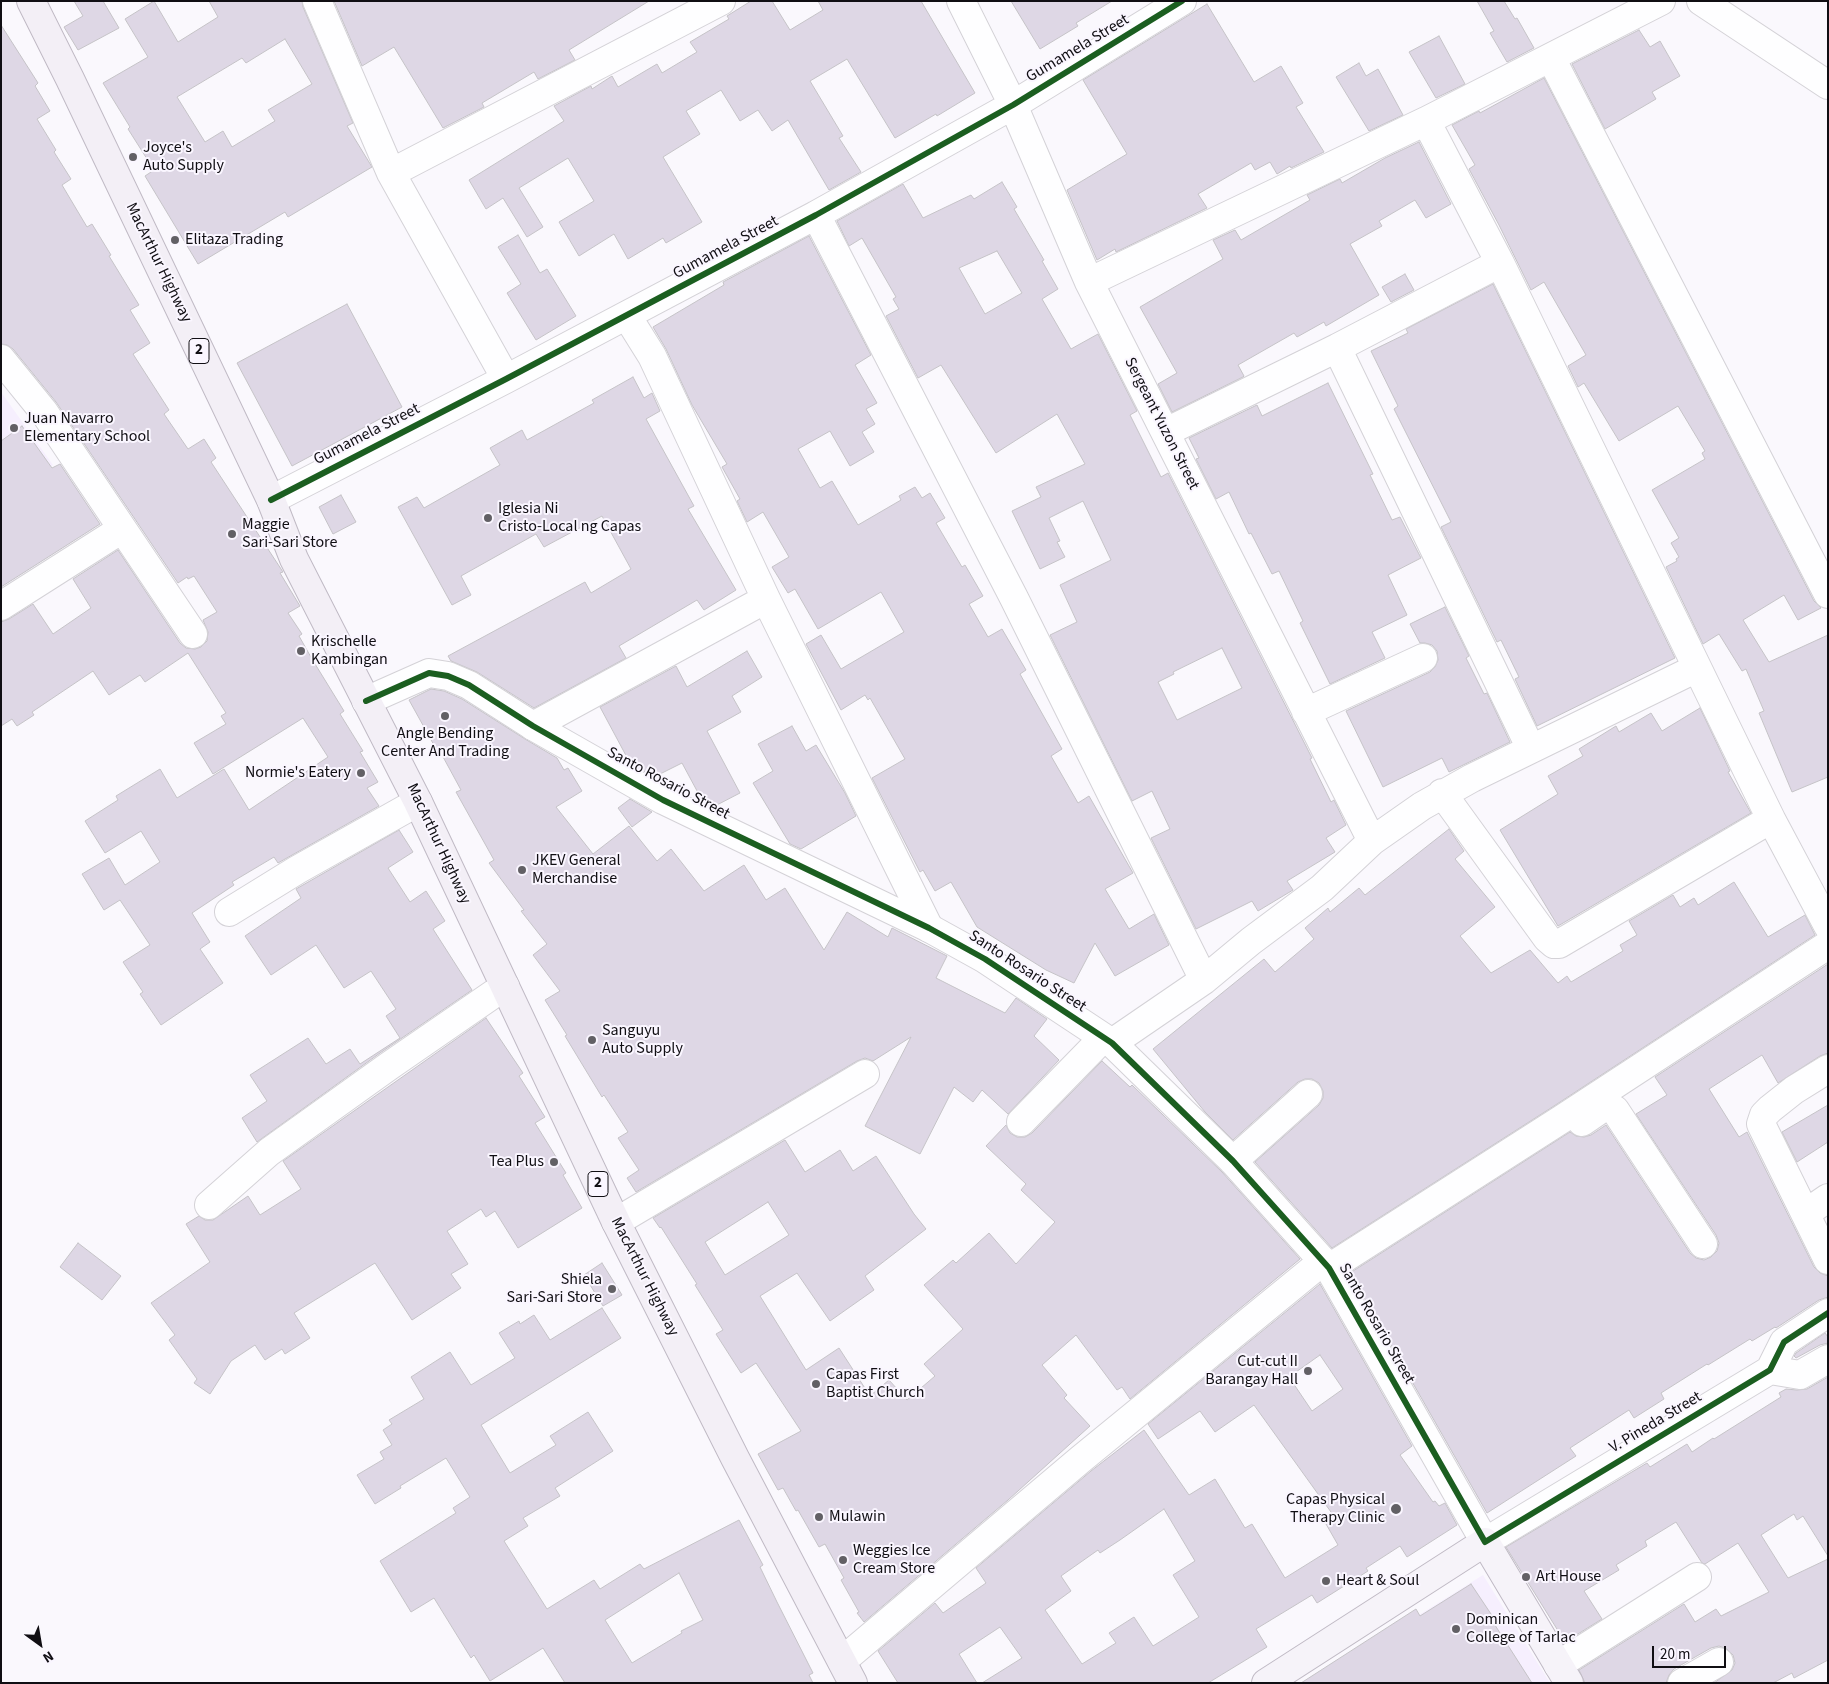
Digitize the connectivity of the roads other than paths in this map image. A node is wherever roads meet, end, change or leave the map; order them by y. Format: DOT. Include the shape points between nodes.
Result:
graph roads {
  1 [pos="31,1"];
  2 [pos="317,1"];
  3 [pos="721,1"];
  4 [pos="961,1"];
  5 [pos="1182,1"];
  6 [pos="1661,1"];
  7 [pos="1700,1"];
  8 [pos="1551,58"];
  9 [pos="1828,85"];
  10 [pos="1013,105"];
  11 [pos="1426,121"];
  12 [pos="391,173"];
  13 [pos="816,215"];
  14 [pos="1500,263"];
  15 [pos="1089,282"];
  16 [pos="627,316"];
  17 [pos="1337,348"];
  18 [pos="1,359"];
  19 [pos="506,380"];
  20 [pos="1166,432"];
  21 [pos="271,500"];
  22 [pos="122,529"];
  23 [pos="1828,594"];
  24 [pos="766,599"];
  25 [pos="1,606"];
  26 [pos="193,634"];
  27 [pos="1423,658"];
  28 [pos="1697,668"];
  29 [pos="366,701"];
  30 [pos="1306,712"];
  31 [pos="533,726"];
  32 [pos="1531,749"];
  33 [pos="1442,793"];
  34 [pos="418,802"];
  35 [pos="1771,819"];
  36 [pos="1372,842"];
  37 [pos="229,912"];
  38 [pos="1828,926"];
  39 [pos="929,928"];
  40 [pos="1828,945"];
  41 [pos="1204,980"];
  42 [pos="505,986"];
  43 [pos="1107,1040"];
  44 [pos="1828,1069"];
  45 [pos="865,1074"];
  46 [pos="1308,1094"];
  47 [pos="1562,1119"];
  48 [pos="1021,1122"];
  49 [pos="1234,1161"];
  50 [pos="1828,1198"];
  51 [pos="209,1206"];
  52 [pos="1806,1213"];
  53 [pos="616,1222"];
  54 [pos="1703,1244"];
  55 [pos="1828,1260"];
  56 [pos="1326,1265"];
  57 [pos="1828,1313"];
  58 [pos="1828,1359"];
  59 [pos="1770,1370"];
  60 [pos="1485,1542"];
  61 [pos="1697,1577"];
  62 [pos="1719,1662"];
  63 [pos="848,1672"];
  64 [pos="1564,1674"];
  65 [pos="1266,1683"];
  66 [pos="1682,1683"];
  1 -- 21 [label="highway, MacArthur Highway / 2"];
  2 -- 12 [label="street"];
  3 -- 12 [label="street"];
  4 -- 10 [label="street, Sergeant Yuzon Street"];
  5 -- 10 [label="street, Gumamela Street"];
  6 -- 8 [label="street"];
  7 -- 9 [label="street"];
  8 -- 11 [label="street"];
  8 -- 23 [label="street"];
  10 -- 13 [label="street, Gumamela Street"];
  10 -- 15 [label="street, Sergeant Yuzon Street"];
  11 -- 14 [label="street"];
  11 -- 15 [label="street"];
  12 -- 19 [label="street"];
  13 -- 16 [label="street, Gumamela Street"];
  13 -- 41 [label="street" via="1023,616"];
  14 -- 17 [label="street"];
  14 -- 28 [label="street"];
  15 -- 20 [label="street, Sergeant Yuzon Street"];
  16 -- 19 [label="street, Gumamela Street"];
  16 -- 24 [label="street" via="652,356"];
  17 -- 20 [label="street"];
  17 -- 32 [label="street"];
  18 -- 22 [label="street" via="44,412"];
  19 -- 21 [label="street, Gumamela Street"];
  20 -- 30 [label="street, Sergeant Yuzon Street"];
  21 -- 29 [label="highway, MacArthur Highway / 2" via="294,559"];
  22 -- 25 [label="street"];
  22 -- 26 [label="street"];
  24 -- 31 [label="street"];
  24 -- 39 [label="street"];
  27 -- 30 [label="street"];
  28 -- 32 [label="street"];
  28 -- 35 [label="street"];
  29 -- 31 [label="street, Santo Rosario Street" via="429,673 448,676 469,685"];
  29 -- 34 [label="highway, MacArthur Highway / 2"];
  30 -- 36 [label="street, Sergeant Yuzon Street"];
  31 -- 39 [label="street, Santo Rosario Street" via="663,800"];
  32 -- 33 [label="street"];
  33 -- 35 [label="street" via="1554,944"];
  33 -- 36 [label="street"];
  34 -- 37 [label="street"];
  34 -- 42 [label="highway, MacArthur Highway / 2"];
  35 -- 38 [label="street"];
  36 -- 41 [label="street" via="1322,888"];
  39 -- 43 [label="street, Santo Rosario Street" via="985,959"];
  40 -- 47 [label="street"];
  41 -- 43 [label="street"];
  42 -- 51 [label="street" via="269,1152"];
  42 -- 53 [label="highway, MacArthur Highway / 2"];
  43 -- 48 [label="street"];
  43 -- 49 [label="street, Santo Rosario Street"];
  44 -- 52 [label="street" via="1770,1109 1761,1124"];
  45 -- 53 [label="street"];
  46 -- 49 [label="street"];
  47 -- 54 [label="street" via="1571,1127 1601,1109 1610,1106 1615,1110"];
  47 -- 56 [label="street"];
  49 -- 56 [label="street, Santo Rosario Street"];
  50 -- 52 [label="street"];
  52 -- 55 [label="street"];
  53 -- 63 [label="highway, MacArthur Highway / 2"];
  56 -- 60 [label="street, Santo Rosario Street"];
  56 -- 63 [label="street" via="1088,1453"];
  57 -- 59 [label="street" via="1784,1342"];
  58 -- 59 [label="street" via="1800,1375"];
  59 -- 60 [label="street, V. Pineda Street"];
  60 -- 64 [label="main road, Santo Rosario Street"];
  60 -- 65 [label="main road, V. Pineda Street"];
  61 -- 64 [label="street"];
  62 -- 66 [label="street"];
}
